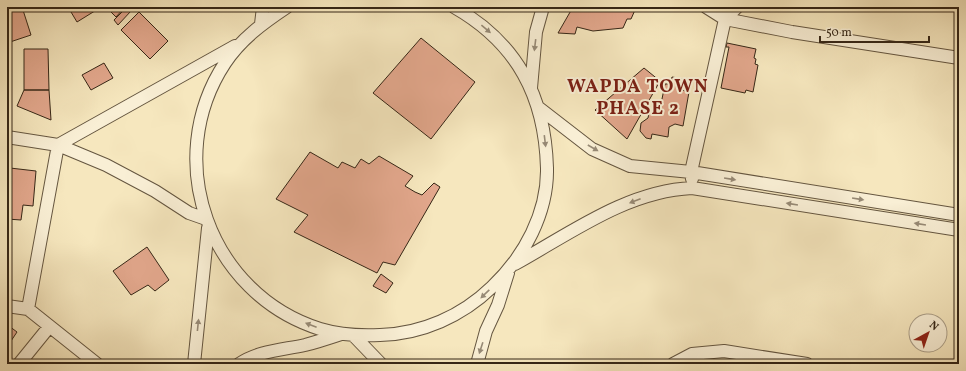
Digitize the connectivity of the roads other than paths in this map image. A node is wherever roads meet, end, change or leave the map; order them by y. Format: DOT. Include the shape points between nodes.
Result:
graph roads {
  1 [pos="263,7"];
  2 [pos="287,7"];
  3 [pos="454,7"];
  4 [pos="543,7"];
  5 [pos="706,7"];
  6 [pos="737,7"];
  7 [pos="725,19"];
  8 [pos="261,24"];
  9 [pos="240,44"];
  10 [pos="959,58"];
  11 [pos="531,88"];
  12 [pos="539,108"];
  13 [pos="7,137"];
  14 [pos="58,145"];
  15 [pos="691,172"];
  16 [pos="692,188"];
  17 [pos="959,215"];
  18 [pos="207,222"];
  19 [pos="959,230"];
  20 [pos="511,268"];
  21 [pos="7,306"];
  22 [pos="28,309"];
  23 [pos="49,327"];
  24 [pos="342,334"];
  25 [pos="354,336"];
  26 [pos="19,364"];
  27 [pos="97,364"];
  28 [pos="194,364"];
  29 [pos="239,364"];
  30 [pos="381,364"];
  31 [pos="477,364"];
  32 [pos="673,364"];
  33 [pos="807,364"];
  1 -- 8 [label="street"];
  2 -- 8 [label="street"];
  3 -- 11 [label="street, one-way" via="495,37 516,61"];
  4 -- 11 [label="street, one-way" via="536,32"];
  5 -- 7 [label="street"];
  6 -- 7 [label="street"];
  7 -- 10 [label="street"];
  7 -- 15 [label="street"];
  8 -- 9 [label="street"];
  9 -- 14 [label="street"];
  9 -- 18 [label="street" via="214,82 199,126 196,173"];
  11 -- 12 [label="street"];
  12 -- 15 [label="street, one-way" via="592,149 630,166"];
  12 -- 20 [label="street, one-way" via="546,140 546,180 542,205 531,236"];
  13 -- 14 [label="street"];
  14 -- 18 [label="street" via="106,165"];
  14 -- 22 [label="street"];
  15 -- 16 [label="street"];
  15 -- 17 [label="street, one-way"];
  19 -- 16 [label="street, one-way"];
  16 -- 20 [label="street, one-way" via="656,193 609,211 569,231"];
  24 -- 18 [label="street, one-way" via="320,329 299,320 261,297 244,282 230,264"];
  28 -- 18 [label="street, one-way"];
  20 -- 25 [label="street, one-way" via="477,302 440,323 398,335"];
  20 -- 31 [label="street, one-way" via="486,331"];
  21 -- 22 [label="street"];
  22 -- 23 [label="street"];
  23 -- 26 [label="street"];
  23 -- 27 [label="street"];
  24 -- 25 [label="street"];
  24 -- 29 [label="street" via="306,345 271,351"];
  25 -- 30 [label="street"];
  32 -- 33 [label="street" via="692,354 724,351"];
}
